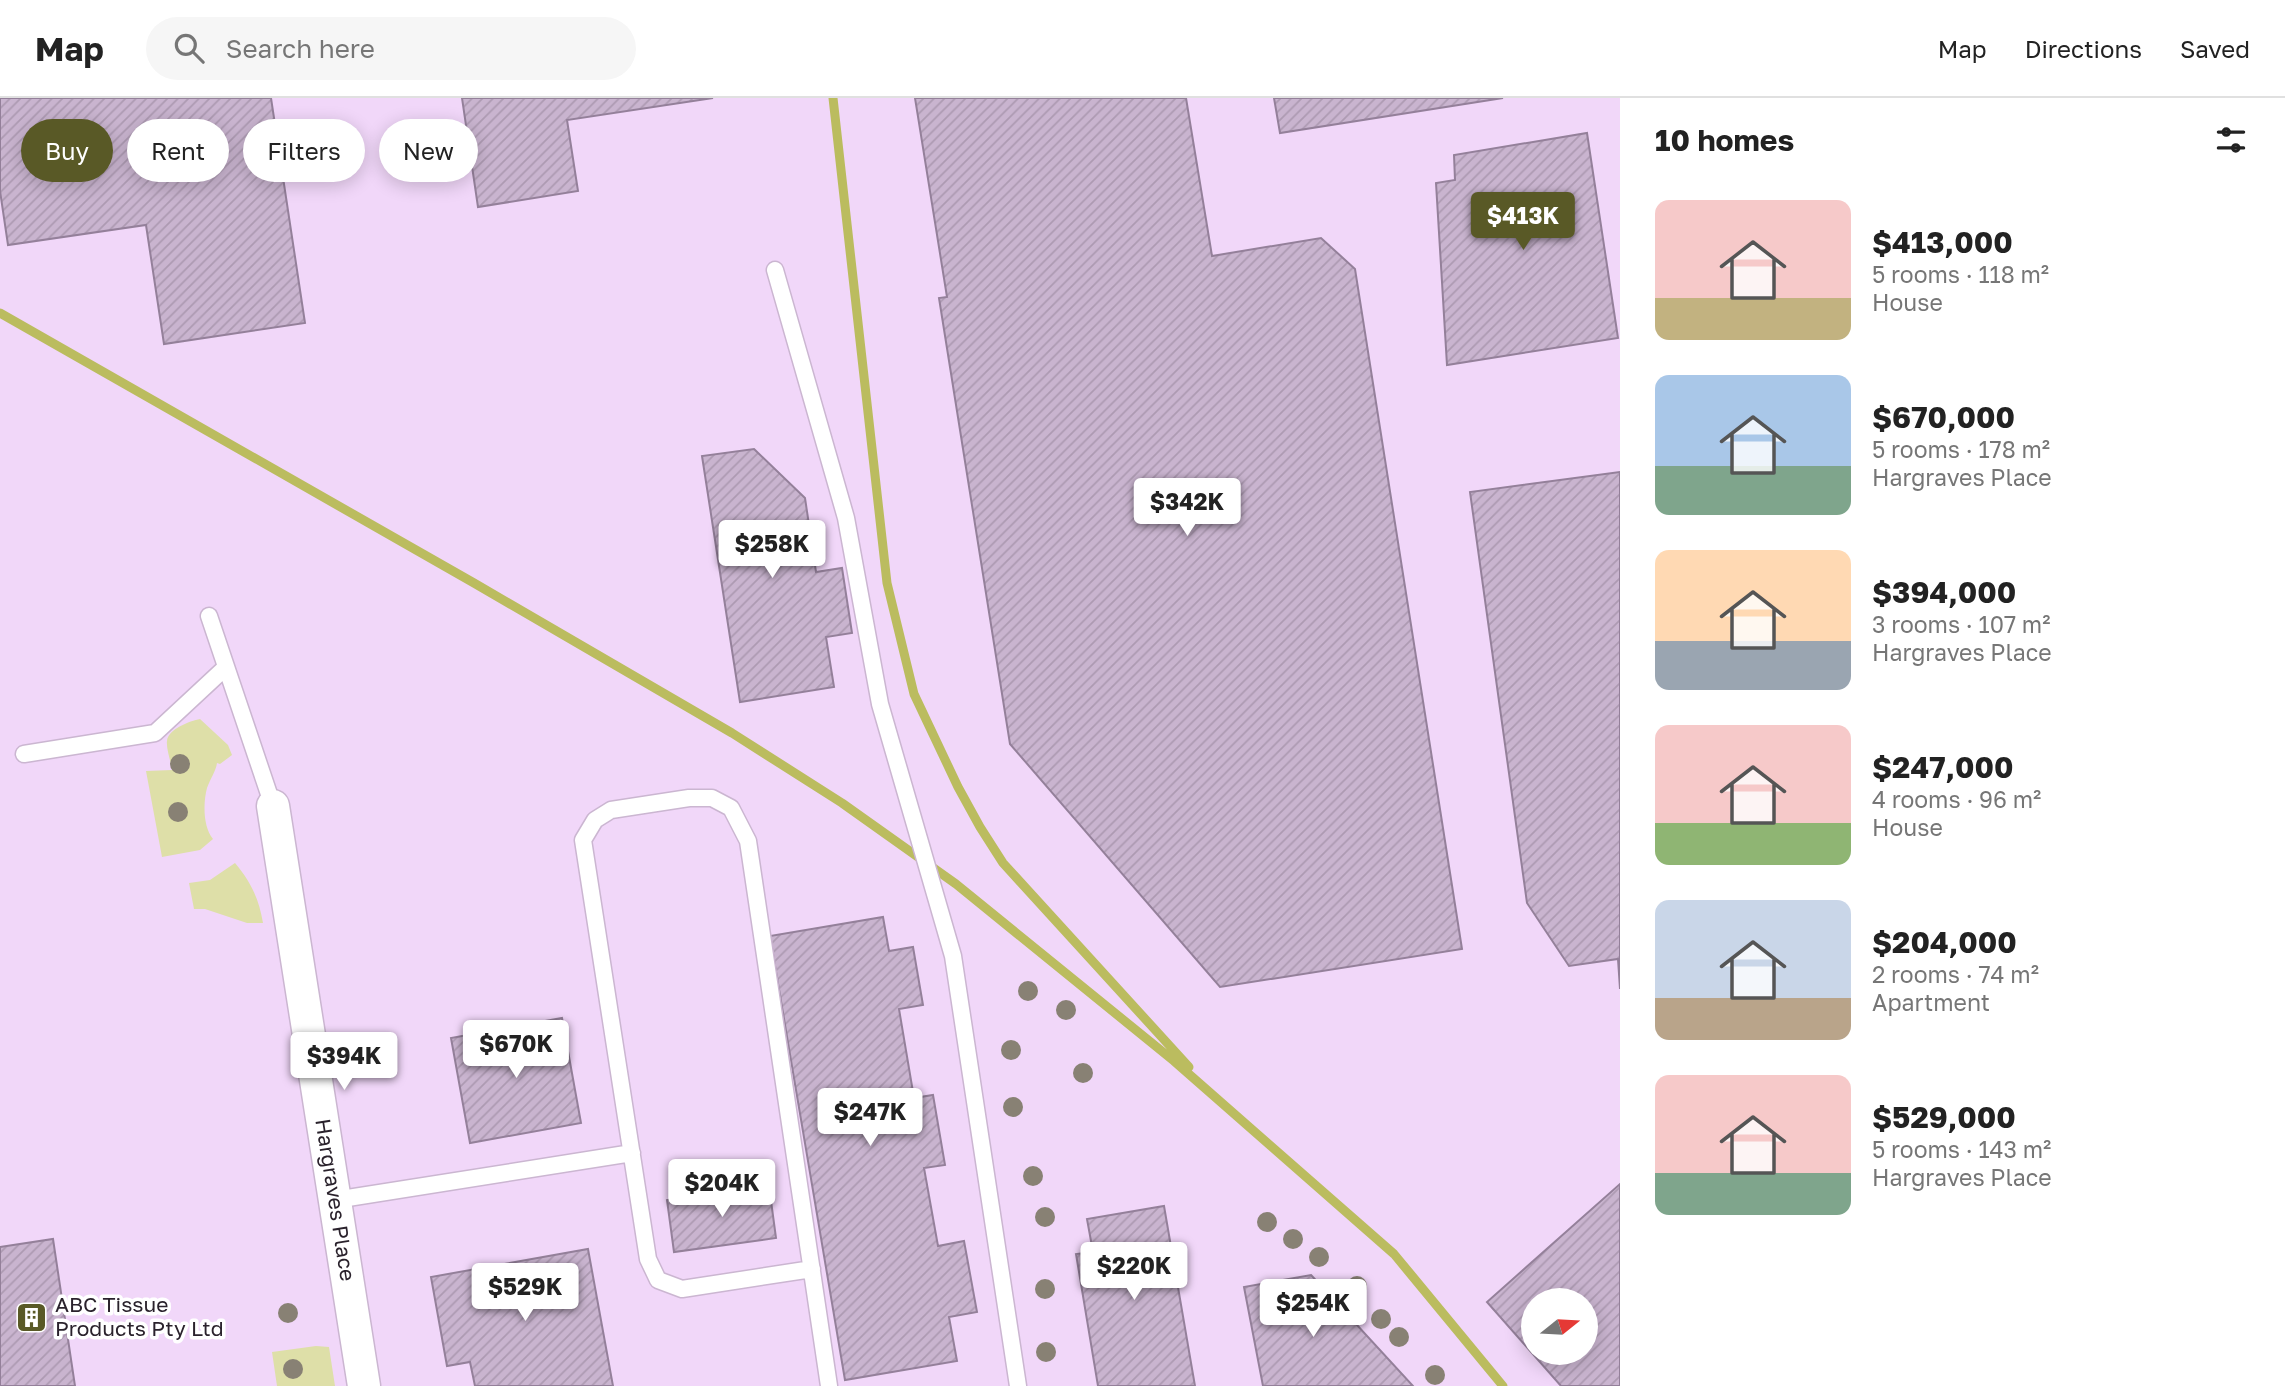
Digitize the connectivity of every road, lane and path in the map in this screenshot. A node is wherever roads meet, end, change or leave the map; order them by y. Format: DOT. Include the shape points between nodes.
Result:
graph roads {
  1 [pos="775,270"];
  2 [pos="209,616"];
  3 [pos="226,667"];
  4 [pos="24,754"];
  5 [pos="273,806"];
  6 [pos="632,1153"];
  7 [pos="335,1200"];
  8 [pos="812,1269"];
  9 [pos="365,1386"];
  10 [pos="829,1386"];
  11 [pos="1018,1386"];
  1 -- 11 [label="lane" via="846,518 880,704 953,956"];
  2 -- 3 [label="lane"];
  3 -- 4 [label="lane" via="155,733"];
  3 -- 5 [label="lane"];
  5 -- 7 [label="street, Hargraves Place"];
  6 -- 7 [label="lane"];
  6 -- 8 [label="lane" via="648,1259 658,1280 681,1289"];
  6 -- 8 [label="lane" via="583,840 595,820 611,810 712,798 731,808 748,841"];
  7 -- 9 [label="street, Hargraves Place"];
  8 -- 10 [label="lane"];
}
